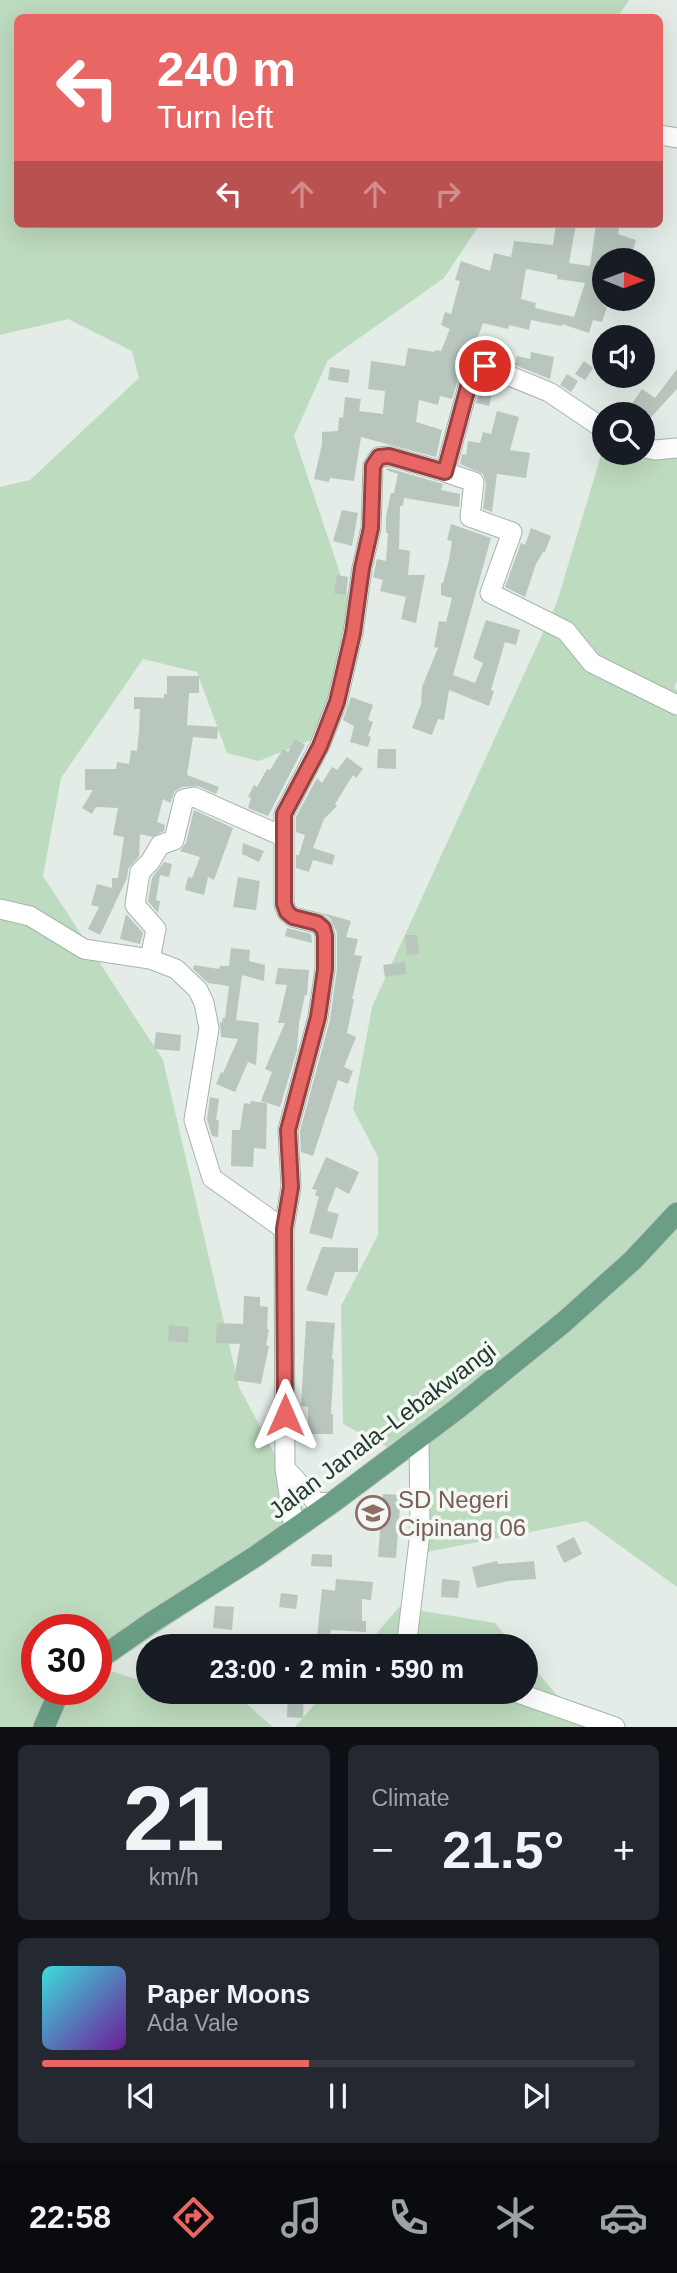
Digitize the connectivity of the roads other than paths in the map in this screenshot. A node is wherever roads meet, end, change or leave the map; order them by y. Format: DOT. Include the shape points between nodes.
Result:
graph roads {
  1 [pos="592,421"];
  2 [pos="677,447"];
  3 [pos="655,450"];
  4 [pos="445,472"];
  5 [pos="677,705"];
  6 [pos="284,836"];
  7 [pos="0,909"];
  8 [pos="150,959"];
  9 [pos="677,1213"];
  10 [pos="284,1229"];
  11 [pos="419,1436"];
  12 [pos="285,1468"];
  13 [pos="333,1502"];
  14 [pos="294,1530"];
  15 [pos="408,1634"];
  16 [pos="112,1650"];
  17 [pos="538,1700"];
  18 [pos="54,1705"];
  19 [pos="44,1727"];
  20 [pos="615,1727"];
  1 -- 4 [label="street" via="549,392 476,366"];
  2 -- 3 [label="street"];
  4 -- 5 [label="street" via="474,482 470,517 512,532 491,593 566,631 592,663"];
  4 -- 6 [label="street" via="389,456 379,457 373,466 371,528 351,644 320,746 284,814"];
  6 -- 8 [label="street" via="194,797 184,799 174,840 160,845 140,872 135,905 156,929"];
  6 -- 10 [label="street" via="284,904 293,917 323,928 325,969 318,1017 288,1130 291,1187"];
  7 -- 8 [label="street" via="30,916 84,949"];
  8 -- 10 [label="street" via="176,969 198,990 204,1003 209,1028 194,1120 212,1178"];
  9 -- 11 [label="main road, Jalan Janala–Lebakwangi" via="564,1322"];
  10 -- 12 [label="street"];
  11 -- 13 [label="main road, Jalan Janala–Lebakwangi"];
  11 -- 15 [label="street" via="420,1533"];
  12 -- 13 [label="street" via="317,1503"];
  12 -- 14 [label="street"];
  13 -- 14 [label="main road, Jalan Janala–Lebakwangi"];
  14 -- 16 [label="main road, Jalan Janala–Lebakwangi"];
  17 -- 20 [label="street"];
  18 -- 19 [label="main road"];
}
